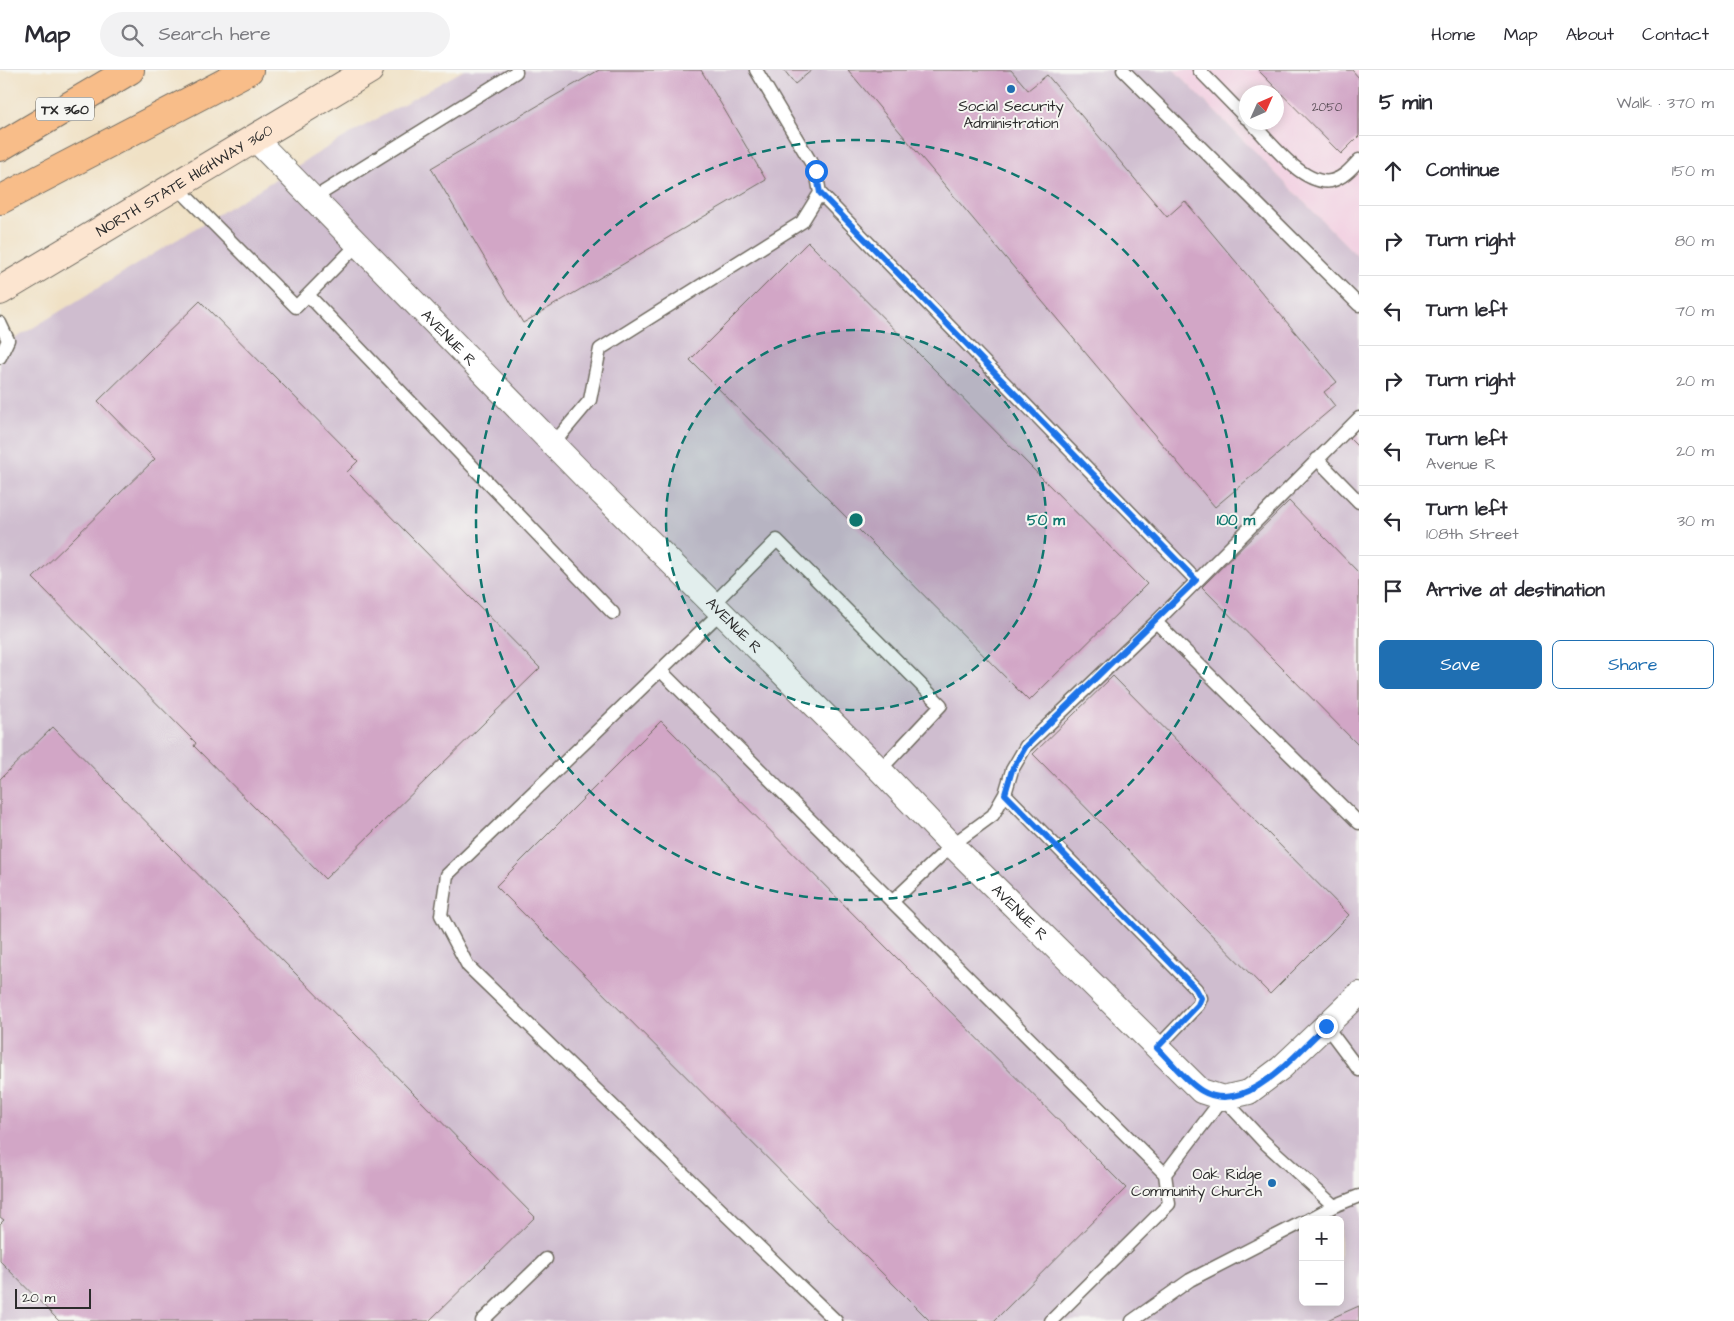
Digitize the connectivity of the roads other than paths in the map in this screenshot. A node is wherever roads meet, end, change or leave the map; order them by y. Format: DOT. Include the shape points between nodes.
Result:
graph roads {
  1 [pos="130,70"];
  2 [pos="249,70"];
  3 [pos="369,70"];
  4 [pos="756,70"];
  5 [pos="1123,70"];
  6 [pos="1199,70"];
  7 [pos="517,71"];
  8 [pos="1239,111"];
  9 [pos="1259,130"];
  10 [pos="254,138"];
  11 [pos="0,147"];
  12 [pos="1359,160"];
  13 [pos="175,186"];
  14 [pos="820,193"];
  15 [pos="314,198"];
  16 [pos="0,200"];
  17 [pos="358,244"];
  18 [pos="0,291"];
  19 [pos="308,295"];
  20 [pos="1359,304"];
  21 [pos="0,324"];
  22 [pos="0,357"];
  23 [pos="1359,418"];
  24 [pos="553,444"];
  25 [pos="1317,459"];
  26 [pos="1359,502"];
  27 [pos="1196,580"];
  28 [pos="717,608"];
  29 [pos="613,614"];
  30 [pos="1156,622"];
  31 [pos="660,670"];
  32 [pos="880,770"];
  33 [pos="1005,794"];
  34 [pos="1359,823"];
  35 [pos="952,846"];
  36 [pos="893,902"];
  37 [pos="1359,994"];
  38 [pos="1326,1026"];
  39 [pos="1157,1048"];
  40 [pos="1359,1070"];
  41 [pos="1223,1098"];
  42 [pos="1165,1174"];
  43 [pos="1359,1196"];
  44 [pos="1334,1206"];
  45 [pos="1315,1216"];
  46 [pos="1299,1224"];
  47 [pos="546,1259"];
  48 [pos="482,1321"];
  49 [pos="836,1321"];
  50 [pos="1051,1321"];
  51 [pos="1132,1321"];
  1 -- 11 [label="highway, TX 360"];
  2 -- 16 [label="highway"];
  3 -- 10 [label="main road, NORTH STATE HIGHWAY 360"];
  4 -- 14 [label="lane" via="816,171"];
  5 -- 20 [label="lane"];
  6 -- 8 [label="lane"];
  7 -- 15 [label="lane"];
  9 -- 12 [label="lane" via="1294,167 1314,180 1330,181 1345,175"];
  10 -- 13 [label="main road, NORTH STATE HIGHWAY 360"];
  10 -- 15 [label="street, AVENUE R"];
  13 -- 18 [label="main road, NORTH STATE HIGHWAY 360"];
  13 -- 19 [label="lane" via="296,307"];
  14 -- 24 [label="lane" via="802,222 600,349 590,400"];
  14 -- 27 [label="lane"];
  15 -- 17 [label="street, AVENUE R"];
  17 -- 19 [label="lane"];
  17 -- 24 [label="street, AVENUE R"];
  19 -- 29 [label="lane"];
  21 -- 22 [label="lane" via="8,340"];
  23 -- 25 [label="lane"];
  24 -- 28 [label="street, AVENUE R"];
  25 -- 26 [label="lane"];
  25 -- 27 [label="lane"];
  27 -- 30 [label="lane"];
  28 -- 31 [label="lane"];
  28 -- 32 [label="street, AVENUE R"];
  28 -- 32 [label="lane" via="777,540 941,705"];
  30 -- 33 [label="lane" via="1026,746 1012,770"];
  30 -- 34 [label="lane"];
  31 -- 36 [label="lane"];
  31 -- 49 [label="lane" via="447,875 441,916 468,966"];
  32 -- 35 [label="street, AVENUE R"];
  33 -- 35 [label="lane" via="993,815"];
  33 -- 39 [label="lane" via="1196,989 1201,998 1198,1005"];
  35 -- 36 [label="lane"];
  35 -- 39 [label="street, AVENUE R"];
  36 -- 42 [label="lane"];
  37 -- 38 [label="street"];
  38 -- 40 [label="lane"];
  38 -- 41 [label="street" via="1281,1068 1249,1092"];
  39 -- 41 [label="street, AVENUE R" via="1202,1091"];
  41 -- 42 [label="lane"];
  41 -- 44 [label="lane" via="1263,1141"];
  42 -- 50 [label="lane" via="1169,1204"];
  43 -- 44 [label="lane"];
  44 -- 45 [label="lane"];
  46 -- 51 [label="lane" via="1190,1280"];
  47 -- 48 [label="lane"];
}
